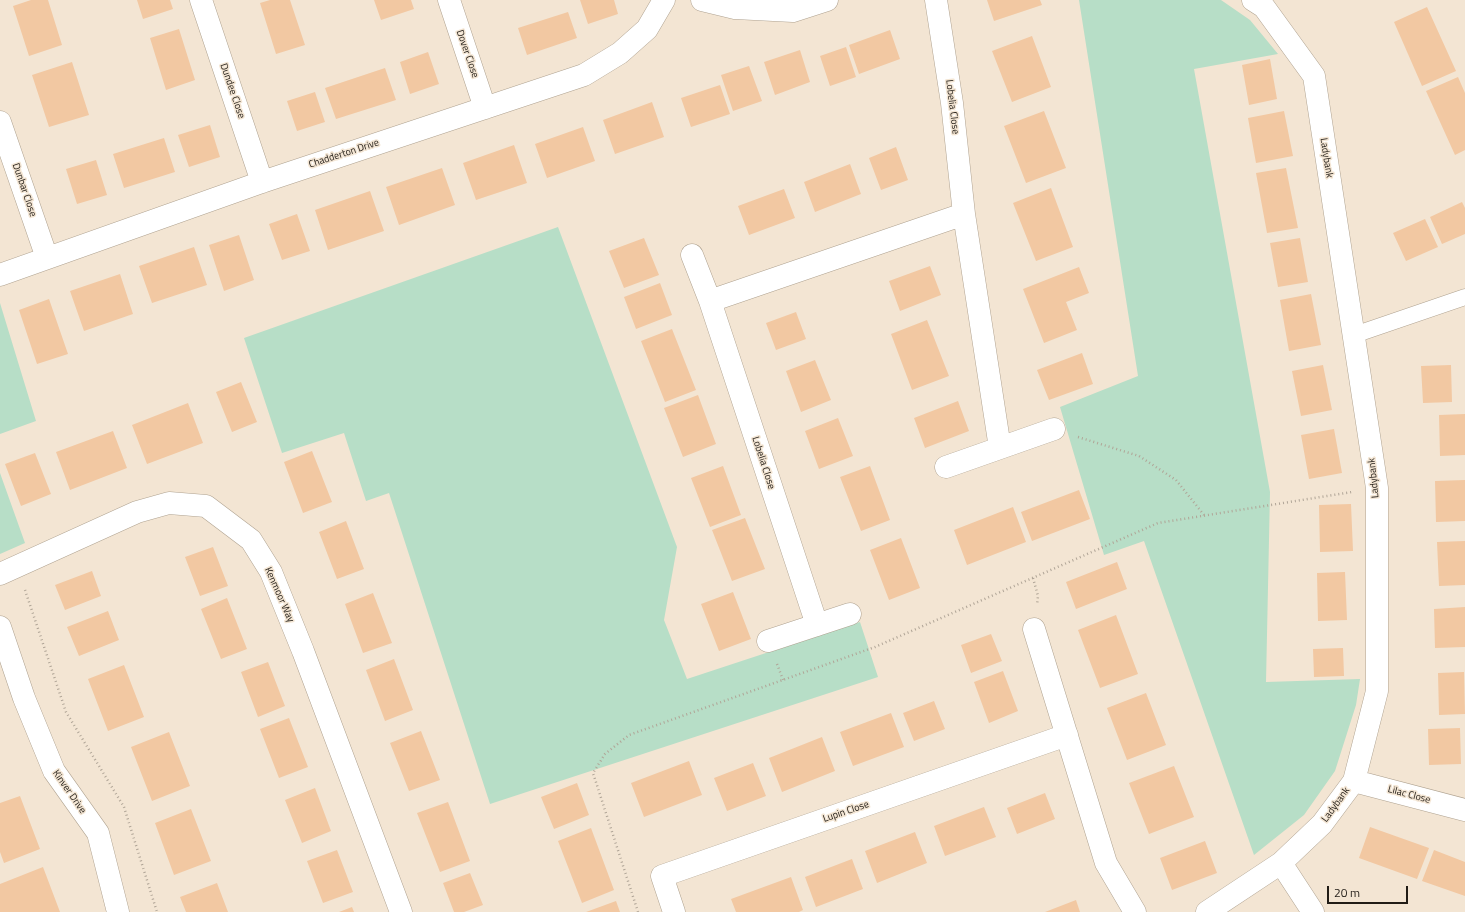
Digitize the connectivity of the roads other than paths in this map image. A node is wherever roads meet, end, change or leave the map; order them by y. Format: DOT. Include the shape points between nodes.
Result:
graph roads {
  1 [pos="201,0"];
  2 [pos="449,0"];
  3 [pos="664,0"];
  4 [pos="702,0"];
  5 [pos="827,0"];
  6 [pos="936,0"];
  7 [pos="1253,0"];
  8 [pos="485,108"];
  9 [pos="0,122"];
  10 [pos="262,182"];
  11 [pos="964,214"];
  12 [pos="692,255"];
  13 [pos="47,258"];
  14 [pos="0,274"];
  15 [pos="1465,297"];
  16 [pos="710,300"];
  17 [pos="1354,335"];
  18 [pos="1054,429"];
  19 [pos="1000,448"];
  20 [pos="946,467"];
  21 [pos="7,571"];
  22 [pos="850,614"];
  23 [pos="817,625"];
  24 [pos="0,627"];
  25 [pos="1034,629"];
  26 [pos="768,641"];
  27 [pos="1066,735"];
  28 [pos="1354,781"];
  29 [pos="1465,810"];
  30 [pos="1282,863"];
  31 [pos="118,912"];
  32 [pos="401,912"];
  33 [pos="674,912"];
  34 [pos="1135,912"];
  35 [pos="1208,912"];
  36 [pos="1313,912"];
  1 -- 10 [label="street, Dundee Close"];
  2 -- 8 [label="street, Dover Close"];
  3 -- 8 [label="street, Chadderton Drive" via="647,29 620,53 584,75"];
  4 -- 5 [label="street" via="735,8 794,11"];
  6 -- 11 [label="street, Lobelia Close" via="952,103"];
  7 -- 17 [label="street, Ladybank" via="1264,7 1314,76"];
  8 -- 10 [label="street, Chadderton Drive"];
  9 -- 13 [label="street, Dunbar Close"];
  10 -- 13 [label="street, Chadderton Drive"];
  11 -- 16 [label="street"];
  11 -- 19 [label="street, Lobelia Close"];
  12 -- 16 [label="street, Lobelia Close"];
  13 -- 14 [label="street, Chadderton Drive"];
  15 -- 17 [label="lane"];
  16 -- 23 [label="street, Lobelia Close"];
  17 -- 28 [label="street, Ladybank" via="1377,488 1377,691"];
  18 -- 19 [label="street"];
  19 -- 20 [label="street"];
  21 -- 32 [label="street, Kenmoor Way" via="137,512 169,503 206,506 251,540 271,572 304,651"];
  22 -- 23 [label="street"];
  23 -- 26 [label="street"];
  24 -- 31 [label="street, Kinver Drive" via="24,698 54,771 98,833"];
  25 -- 27 [label="street"];
  27 -- 33 [label="street, Lupin Close" via="662,876"];
  27 -- 34 [label="street" via="1106,863"];
  28 -- 29 [label="street, Lilac Close"];
  28 -- 30 [label="street, Ladybank" via="1322,824"];
  30 -- 35 [label="street, Ladybank"];
  30 -- 36 [label="street"];
}
